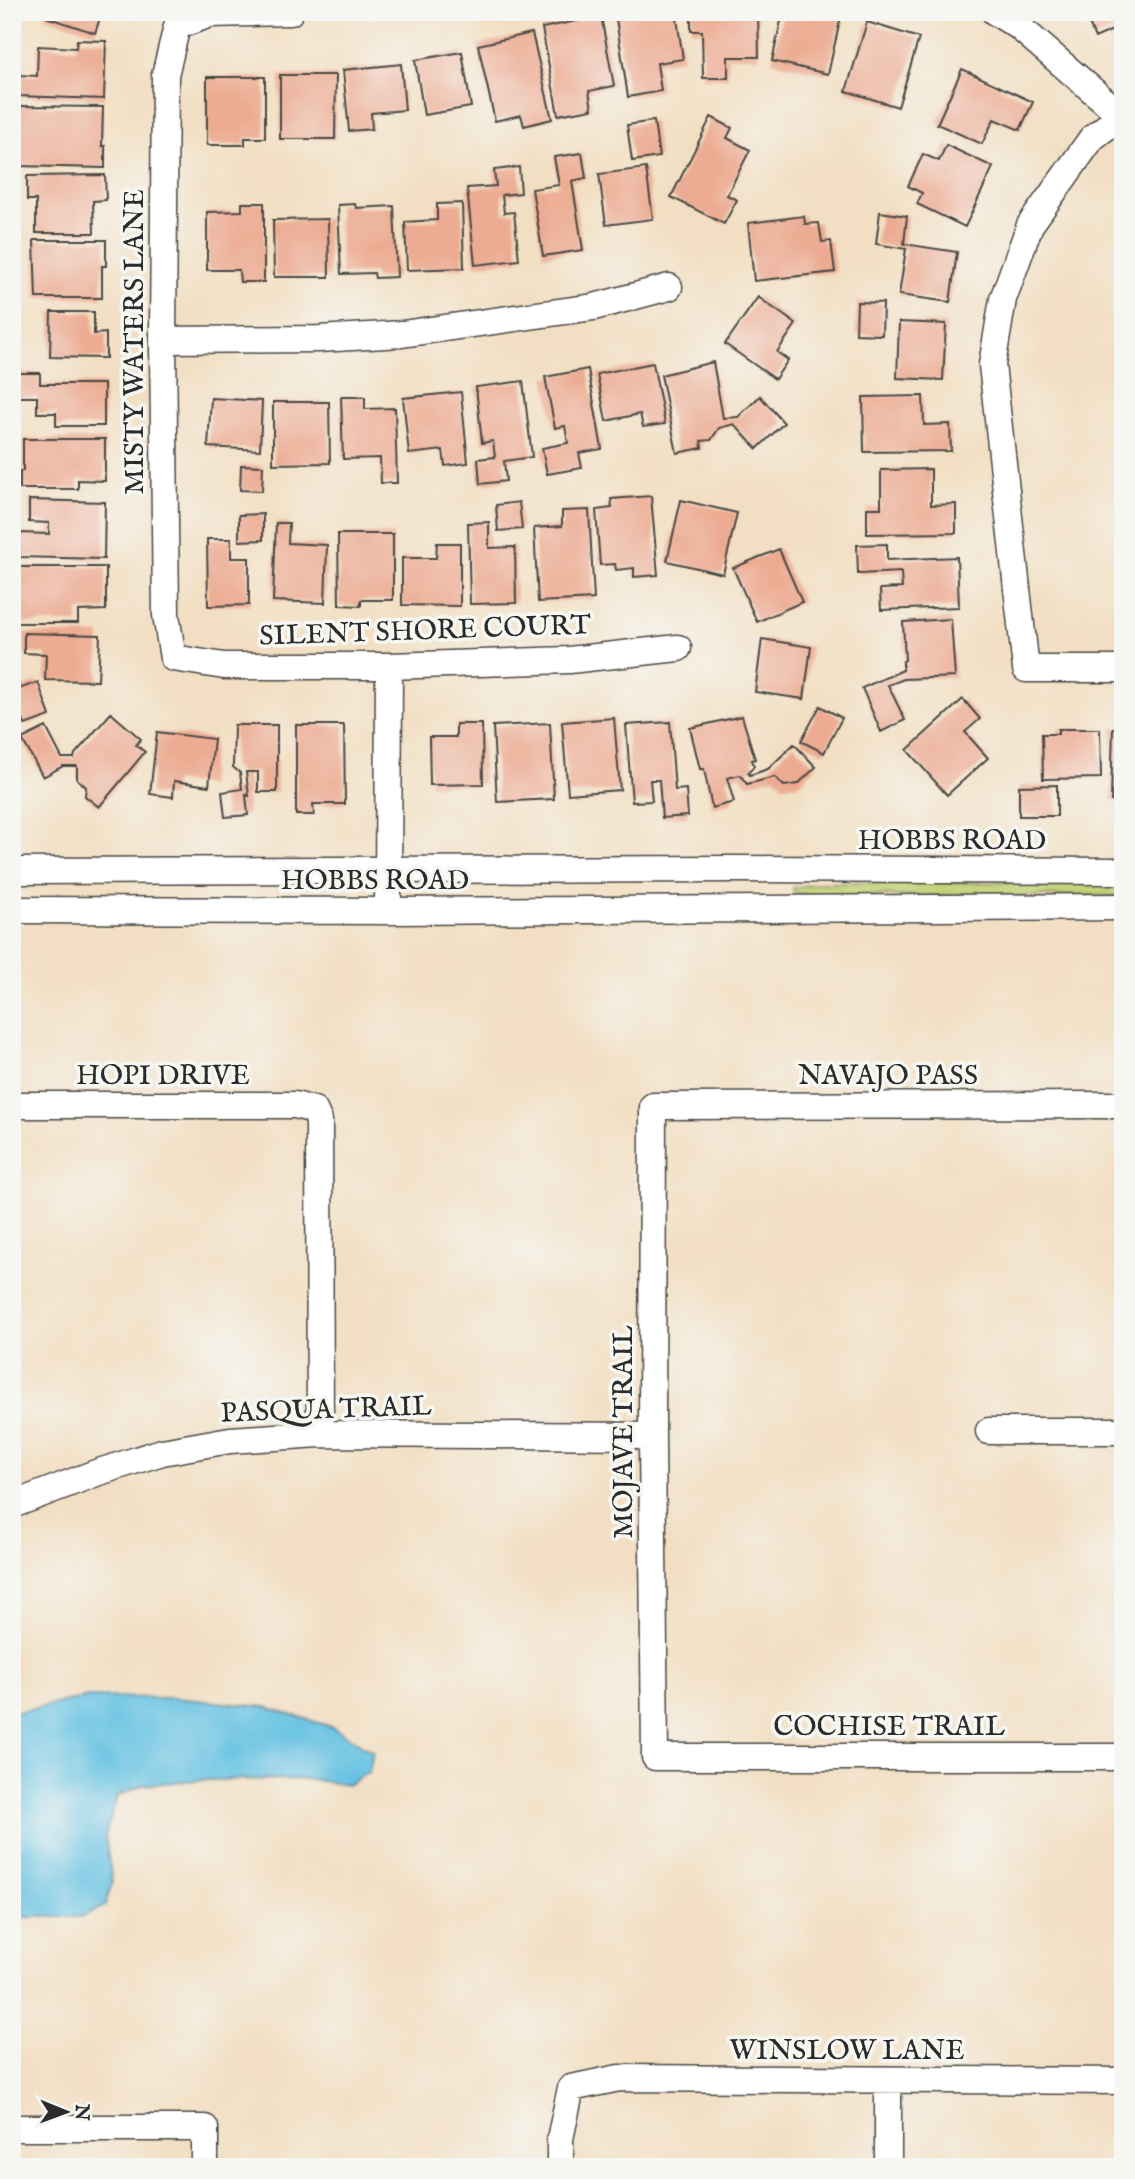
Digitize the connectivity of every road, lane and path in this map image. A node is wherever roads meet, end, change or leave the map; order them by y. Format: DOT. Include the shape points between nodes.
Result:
graph roads {
  1 [pos="290,12"];
  2 [pos="995,12"];
  3 [pos="1122,114"];
  4 [pos="669,287"];
  5 [pos="163,340"];
  6 [pos="678,648"];
  7 [pos="173,658"];
  8 [pos="389,666"];
  9 [pos="1123,669"];
  10 [pos="738,869"];
  11 [pos="12,871"];
  12 [pos="1123,871"];
  13 [pos="390,872"];
  14 [pos="1123,907"];
  15 [pos="738,908"];
  16 [pos="12,910"];
  17 [pos="388,911"];
  18 [pos="12,1105"];
  19 [pos="1123,1105"];
  20 [pos="653,1106"];
  21 [pos="989,1431"];
  22 [pos="1123,1431"];
  23 [pos="320,1434"];
  24 [pos="652,1436"];
  25 [pos="12,1505"];
  26 [pos="655,1757"];
  27 [pos="1123,1757"];
  28 [pos="888,2081"];
  29 [pos="1123,2081"];
  30 [pos="12,2128"];
  31 [pos="205,2167"];
  32 [pos="560,2167"];
  33 [pos="888,2167"];
  1 -- 5 [label="street, MISTY WATERS LANE" via="209,14 177,26 165,75"];
  2 -- 3 [label="street"];
  3 -- 9 [label="street" via="1092,138 1030,225 1003,299 992,365 1026,669"];
  4 -- 5 [label="street" via="594,307 402,334"];
  5 -- 7 [label="street, MISTY WATERS LANE" via="166,615"];
  6 -- 8 [label="street, SILENT SHORE COURT" via="569,660"];
  7 -- 8 [label="street, SILENT SHORE COURT" via="224,666"];
  8 -- 13 [label="street"];
  10 -- 12 [label="street, HOBBS ROAD"];
  10 -- 13 [label="street, HOBBS ROAD"];
  10 -- 15 [label="street"];
  11 -- 13 [label="street, HOBBS ROAD"];
  13 -- 17 [label="street"];
  14 -- 15 [label="street, HOBBS ROAD"];
  15 -- 17 [label="street, HOBBS ROAD"];
  16 -- 17 [label="street, HOBBS ROAD"];
  18 -- 23 [label="street, HOPI DRIVE" via="295,1105 314,1110 319,1121"];
  19 -- 20 [label="street, NAVAJO PASS"];
  20 -- 24 [label="street, MOJAVE TRAIL"];
  21 -- 22 [label="street"];
  23 -- 24 [label="street, PASQUA TRAIL"];
  23 -- 25 [label="street, PASQUA TRAIL" via="230,1440 162,1452"];
  24 -- 26 [label="street, MOJAVE TRAIL"];
  26 -- 27 [label="street, COCHISE TRAIL"];
  28 -- 29 [label="street, WINSLOW LANE"];
  28 -- 32 [label="street, WINSLOW LANE" via="620,2078 571,2088 560,2139"];
  28 -- 33 [label="street"];
  30 -- 31 [label="street" via="205,2128"];
}
